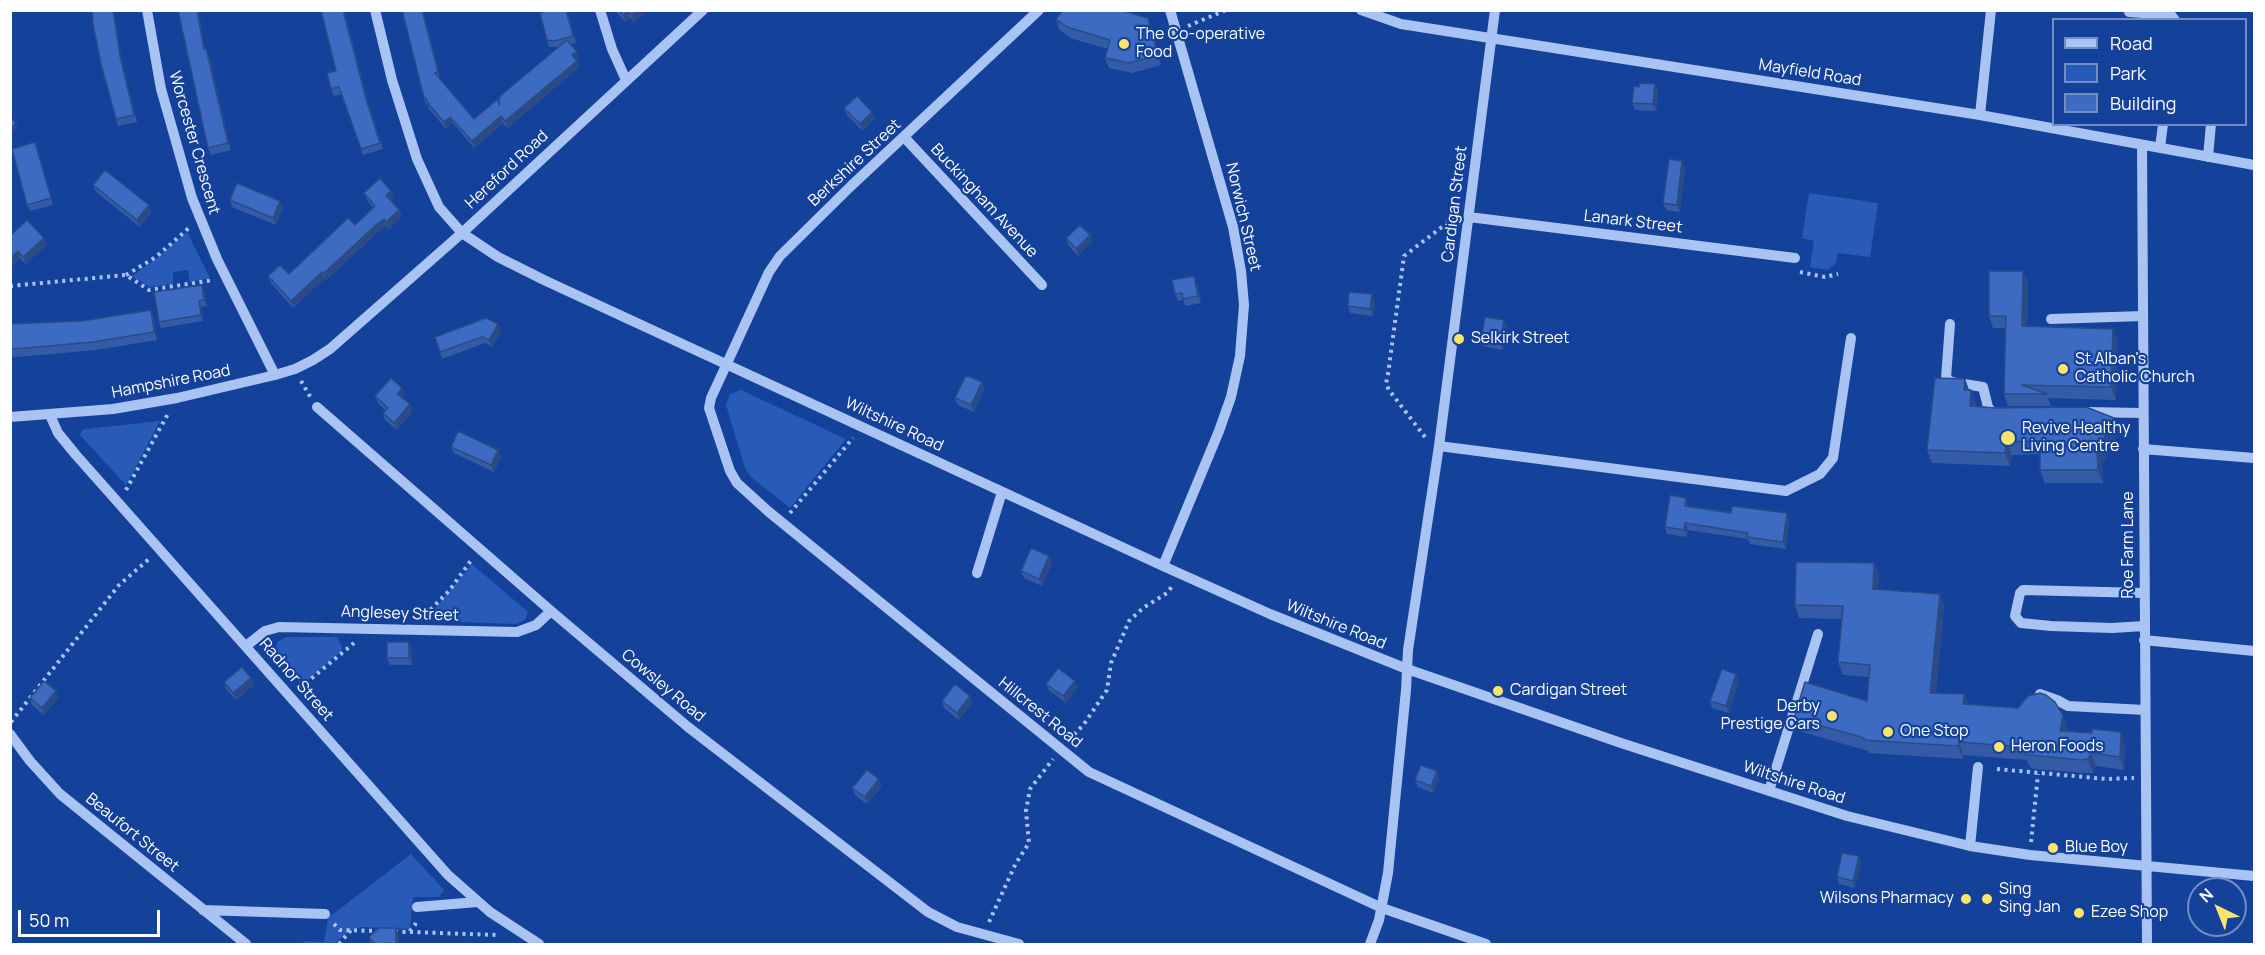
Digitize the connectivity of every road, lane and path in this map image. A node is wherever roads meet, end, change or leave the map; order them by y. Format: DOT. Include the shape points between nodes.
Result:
graph roads {
  1 [pos="147,10"];
  2 [pos="375,10"];
  3 [pos="600,10"];
  4 [pos="703,10"];
  5 [pos="1039,10"];
  6 [pos="1170,10"];
  7 [pos="1226,10"];
  8 [pos="1361,10"];
  9 [pos="1495,10"];
  10 [pos="1991,10"];
  11 [pos="2129,12"];
  12 [pos="2173,18"];
  13 [pos="1176,30"];
  14 [pos="1491,37"];
  15 [pos="626,80"];
  16 [pos="1980,115"];
  17 [pos="2163,126"];
  18 [pos="2211,126"];
  19 [pos="904,138"];
  20 [pos="2142,145"];
  21 [pos="2160,148"];
  22 [pos="2208,157"];
  23 [pos="2254,165"];
  24 [pos="1469,211"];
  25 [pos="199,219"];
  26 [pos="462,232"];
  27 [pos="1795,258"];
  28 [pos="1838,274"];
  29 [pos="126,275"];
  30 [pos="226,278"];
  31 [pos="1042,285"];
  32 [pos="10,286"];
  33 [pos="2143,316"];
  34 [pos="2050,320"];
  35 [pos="1950,324"];
  36 [pos="1851,338"];
  37 [pos="330,349"];
  38 [pos="725,363"];
  39 [pos="295,369"];
  40 [pos="275,375"];
  41 [pos="177,398"];
  42 [pos="317,407"];
  43 [pos="2078,412"];
  44 [pos="2011,413"];
  45 [pos="2143,413"];
  46 [pos="50,415"];
  47 [pos="10,417"];
  48 [pos="862,427"];
  49 [pos="2144,449"];
  50 [pos="1438,450"];
  51 [pos="2254,458"];
  52 [pos="1002,492"];
  53 [pos="119,504"];
  54 [pos="782,522"];
  55 [pos="480,549"];
  56 [pos="160,550"];
  57 [pos="1163,566"];
  58 [pos="977,573"];
  59 [pos="1180,574"];
  60 [pos="2144,593"];
  61 [pos="551,611"];
  62 [pos="2144,626"];
  63 [pos="371,628"];
  64 [pos="409,630"];
  65 [pos="1818,634"];
  66 [pos="2145,640"];
  67 [pos="246,646"];
  68 [pos="2254,651"];
  69 [pos="1407,669"];
  70 [pos="2040,694"];
  71 [pos="290,696"];
  72 [pos="2145,710"];
  73 [pos="10,723"];
  74 [pos="10,734"];
  75 [pos="1061,749"];
  76 [pos="1978,767"];
  77 [pos="1997,769"];
  78 [pos="2038,774"];
  79 [pos="2145,777"];
  80 [pos="1769,791"];
  81 [pos="1970,846"];
  82 [pos="2030,855"];
  83 [pos="2146,865"];
  84 [pos="2254,876"];
  85 [pos="477,902"];
  86 [pos="417,907"];
  87 [pos="1382,908"];
  88 [pos="203,910"];
  89 [pos="325,914"];
  90 [pos="990,917"];
  91 [pos="351,930"];
  92 [pos="409,932"];
  93 [pos="524,936"];
  94 [pos="246,945"];
  95 [pos="339,945"];
  96 [pos="539,945"];
  97 [pos="1019,945"];
  98 [pos="1370,945"];
  99 [pos="1486,945"];
  100 [pos="2147,945"];
  1 -- 25 [label="street, Worcester Crescent" via="161,89"];
  2 -- 26 [label="street, Wiltshire Road" via="417,159 440,207"];
  3 -- 15 [label="street"];
  4 -- 15 [label="street, Hereford Road"];
  5 -- 19 [label="street, Berkshire Street"];
  6 -- 13 [label="street, Norwich Street"];
  7 -- 13 [label="path"];
  8 -- 14 [label="street, Mayfield Road" via="1401,24"];
  9 -- 14 [label="street, Cardigan Street"];
  10 -- 16 [label="street"];
  11 -- 12 [label="street"];
  13 -- 57 [label="street, Norwich Street" via="1233,227 1244,305 1240,356 1231,397"];
  14 -- 16 [label="street, Mayfield Road"];
  14 -- 24 [label="street, Cardigan Street"];
  15 -- 26 [label="street, Hereford Road"];
  16 -- 20 [label="street, Mayfield Road"];
  17 -- 21 [label="street"];
  18 -- 22 [label="street"];
  19 -- 31 [label="street, Buckingham Avenue"];
  19 -- 38 [label="street, Berkshire Street" via="780,256"];
  20 -- 21 [label="street, Mayfield Road"];
  20 -- 33 [label="street, Roe Farm Lane"];
  21 -- 22 [label="street, Mayfield Road"];
  22 -- 23 [label="street, Mayfield Road"];
  24 -- 27 [label="street, Lanark Street"];
  24 -- 50 [label="street, Cardigan Street"];
  24 -- 50 [label="path" via="1404,256 1386,384"];
  25 -- 29 [label="path" via="156,257"];
  25 -- 30 [label="street, Worcester Crescent"];
  26 -- 37 [label="street, Hereford Road"];
  26 -- 38 [label="street, Wiltshire Road" via="498,257 546,281"];
  27 -- 28 [label="path" via="1794,271 1825,277"];
  29 -- 30 [label="path" via="149,290"];
  29 -- 32 [label="path"];
  30 -- 40 [label="street, Worcester Crescent"];
  33 -- 34 [label="street"];
  33 -- 45 [label="street, Roe Farm Lane"];
  35 -- 44 [label="street" via="1948,381 1983,387 1992,412"];
  36 -- 50 [label="street" via="1833,458 1820,474 1786,491"];
  37 -- 39 [label="street, Hampshire Road"];
  38 -- 48 [label="street, Wiltshire Road"];
  38 -- 54 [label="street, Hillcrest Road" via="709,408 717,437 737,483"];
  39 -- 40 [label="street, Hampshire Road"];
  39 -- 42 [label="path"];
  40 -- 41 [label="street, Hampshire Road"];
  41 -- 46 [label="street, Hampshire Road"];
  41 -- 53 [label="path"];
  42 -- 55 [label="street, Cowsley Road"];
  43 -- 45 [label="street"];
  45 -- 49 [label="street, Roe Farm Lane"];
  46 -- 47 [label="street, Hampshire Road"];
  46 -- 53 [label="street, Radnor Street" via="58,433"];
  48 -- 52 [label="street, Wiltshire Road"];
  48 -- 54 [label="path"];
  49 -- 51 [label="street"];
  49 -- 60 [label="street, Roe Farm Lane"];
  50 -- 69 [label="street, Cardigan Street"];
  52 -- 57 [label="street, Wiltshire Road"];
  52 -- 58 [label="street"];
  53 -- 56 [label="street, Radnor Street"];
  54 -- 75 [label="street, Hillcrest Road"];
  55 -- 61 [label="street, Cowsley Road"];
  55 -- 64 [label="path" via="449,591"];
  56 -- 67 [label="street, Radnor Street"];
  56 -- 73 [label="path" via="119,585"];
  57 -- 59 [label="street, Wiltshire Road"];
  59 -- 69 [label="street, Wiltshire Road"];
  59 -- 75 [label="path" via="1167,593 1129,621 1111,663 1107,690"];
  60 -- 62 [label="street, Roe Farm Lane"];
  60 -- 62 [label="street" via="2023,590 2015,616 2021,622 2051,626"];
  61 -- 64 [label="street, Anglesey Street" via="536,625 518,632"];
  61 -- 97 [label="street, Cowsley Road" via="688,727 928,912 957,927"];
  62 -- 66 [label="street, Roe Farm Lane"];
  63 -- 64 [label="street, Anglesey Street"];
  63 -- 67 [label="street, Anglesey Street" via="279,627 265,631"];
  63 -- 71 [label="path"];
  65 -- 80 [label="street"];
  66 -- 68 [label="street"];
  66 -- 72 [label="street, Roe Farm Lane"];
  67 -- 71 [label="street, Radnor Street"];
  69 -- 80 [label="street, Wiltshire Road"];
  69 -- 87 [label="street, Cardigan Street"];
  70 -- 72 [label="street" via="2068,706"];
  71 -- 85 [label="street, Radnor Street" via="448,876"];
  72 -- 79 [label="street, Roe Farm Lane"];
  74 -- 88 [label="street, Beaufort Street" via="60,794"];
  75 -- 87 [label="street, Hillcrest Road" via="1089,772"];
  75 -- 90 [label="path" via="1030,789 1026,811 1029,843"];
  76 -- 81 [label="street"];
  77 -- 78 [label="path"];
  78 -- 79 [label="path" via="2106,779"];
  78 -- 82 [label="path"];
  79 -- 83 [label="street, Roe Farm Lane"];
  80 -- 81 [label="street, Wiltshire Road" via="1847,816"];
  81 -- 82 [label="street, Wiltshire Road"];
  82 -- 83 [label="street, Wiltshire Road"];
  83 -- 84 [label="street, Wiltshire Road"];
  83 -- 100 [label="street, Roe Farm Lane"];
  85 -- 86 [label="street"];
  85 -- 93 [label="street, Radnor Street"];
  86 -- 92 [label="path" via="415,925"];
  87 -- 98 [label="street, Cardigan Street"];
  87 -- 99 [label="street, Hillcrest Road"];
  88 -- 89 [label="street"];
  88 -- 94 [label="street, Beaufort Street"];
  89 -- 91 [label="path" via="340,930"];
  91 -- 92 [label="path"];
  91 -- 95 [label="path"];
  92 -- 93 [label="path"];
  93 -- 96 [label="street, Radnor Street"];
}
